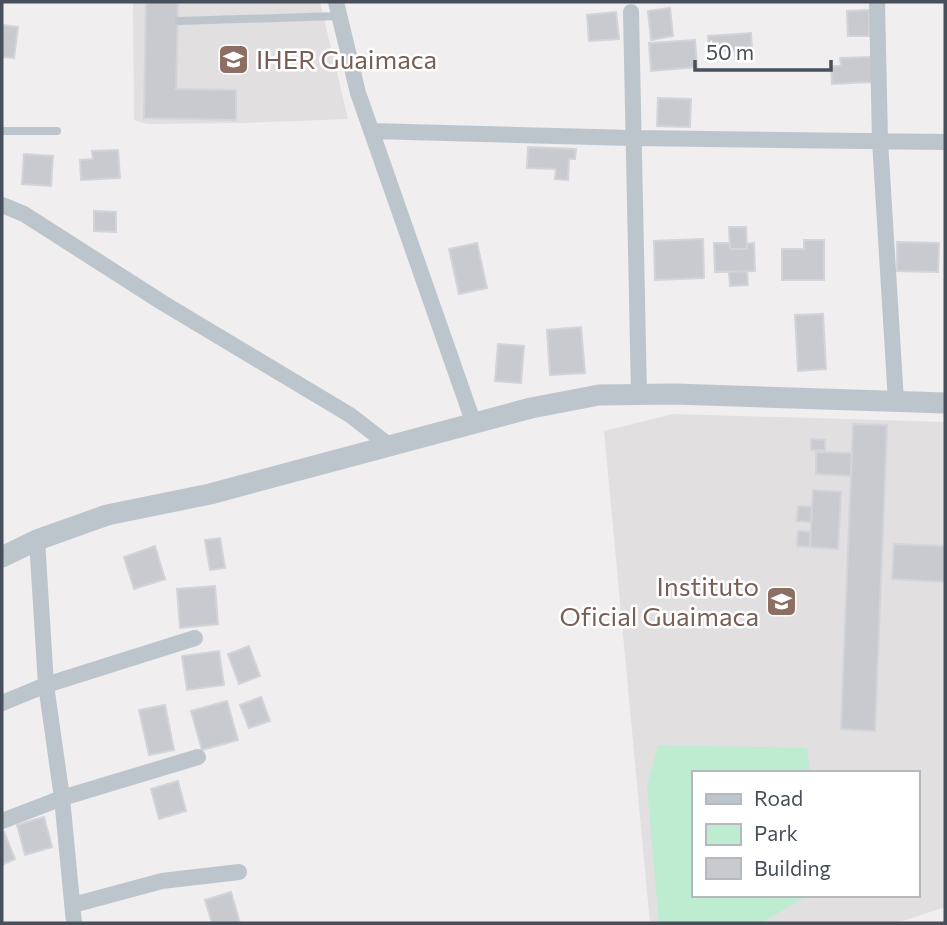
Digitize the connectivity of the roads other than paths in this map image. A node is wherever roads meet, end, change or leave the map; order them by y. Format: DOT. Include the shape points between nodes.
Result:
graph roads {
  1 [pos="877,2"];
  2 [pos="337,9"];
  3 [pos="631,12"];
  4 [pos="179,21"];
  5 [pos="2,131"];
  6 [pos="57,131"];
  7 [pos="371,131"];
  8 [pos="632,138"];
  9 [pos="880,141"];
  10 [pos="945,142"];
  11 [pos="2,205"];
  12 [pos="639,394"];
  13 [pos="896,401"];
  14 [pos="945,403"];
  15 [pos="474,424"];
  16 [pos="390,446"];
  17 [pos="37,540"];
  18 [pos="2,557"];
  19 [pos="195,638"];
  20 [pos="46,685"];
  21 [pos="2,704"];
  22 [pos="198,757"];
  23 [pos="62,798"];
  24 [pos="2,821"];
  25 [pos="239,872"];
  26 [pos="73,905"];
  27 [pos="74,923"];
  1 -- 9 [label="street"];
  2 -- 4 [label="lane"];
  2 -- 7 [label="street"];
  3 -- 8 [label="street"];
  5 -- 6 [label="lane"];
  7 -- 8 [label="street"];
  7 -- 15 [label="street"];
  8 -- 9 [label="street"];
  8 -- 12 [label="street"];
  9 -- 10 [label="street"];
  9 -- 13 [label="street"];
  11 -- 16 [label="street" via="24,214 350,415"];
  12 -- 13 [label="street"];
  12 -- 15 [label="street" via="599,395"];
  13 -- 14 [label="street"];
  15 -- 16 [label="street"];
  16 -- 17 [label="street" via="211,494 107,515"];
  17 -- 18 [label="street"];
  17 -- 20 [label="street"];
  19 -- 20 [label="street"];
  20 -- 21 [label="street"];
  20 -- 23 [label="street"];
  22 -- 23 [label="street"];
  23 -- 24 [label="street"];
  23 -- 26 [label="street"];
  25 -- 26 [label="street" via="162,881"];
  26 -- 27 [label="street"];
}
